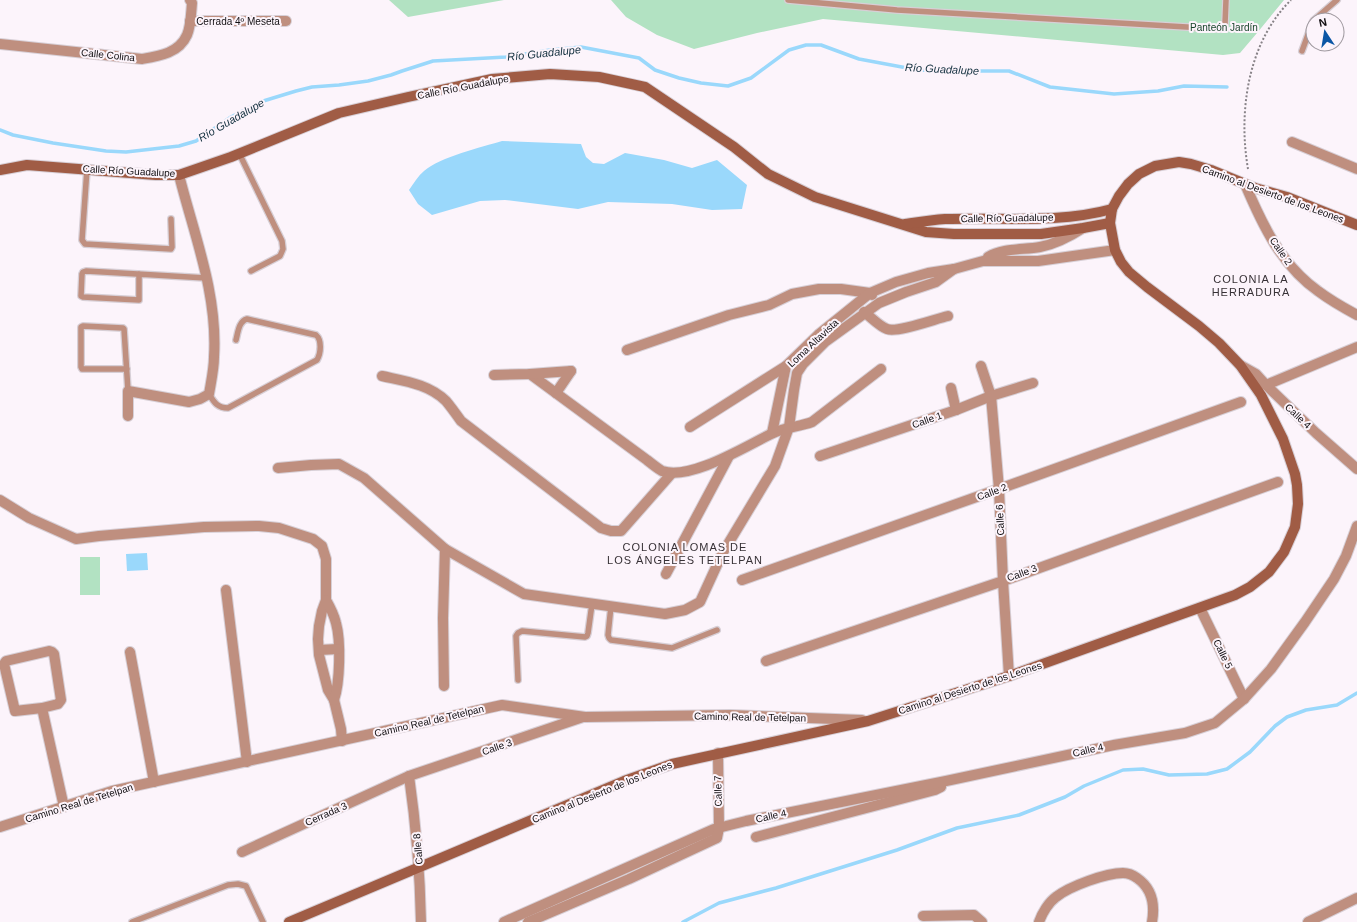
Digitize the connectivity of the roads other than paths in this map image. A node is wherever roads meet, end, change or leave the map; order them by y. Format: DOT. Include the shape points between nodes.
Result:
graph roads {
  1 [pos="788,0"];
  2 [pos="1226,0"];
  3 [pos="1337,0"];
  4 [pos="193,1"];
  5 [pos="1324,12"];
  6 [pos="190,17"];
  7 [pos="286,21"];
  8 [pos="0,44"];
  9 [pos="1305,44"];
  10 [pos="1302,51"];
  11 [pos="1292,142"];
  12 [pos="239,153"];
  13 [pos="87,169"];
  14 [pos="1357,169"];
  15 [pos="0,170"];
  16 [pos="179,175"];
  17 [pos="1245,184"];
  18 [pos="1112,209"];
  19 [pos="171,220"];
  20 [pos="1110,223"];
  21 [pos="901,224"];
  22 [pos="1357,225"];
  23 [pos="1083,228"];
  24 [pos="1114,250"];
  25 [pos="983,260"];
  26 [pos="954,269"];
  27 [pos="251,271"];
  28 [pos="139,274"];
  29 [pos="206,278"];
  30 [pos="870,293"];
  31 [pos="879,302"];
  32 [pos="864,312"];
  33 [pos="1357,315"];
  34 [pos="948,316"];
  35 [pos="236,340"];
  36 [pos="1357,347"];
  37 [pos="626,350"];
  38 [pos="1240,365"];
  39 [pos="786,366"];
  40 [pos="981,366"];
  41 [pos="127,369"];
  42 [pos="880,369"];
  43 [pos="530,374"];
  44 [pos="494,375"];
  45 [pos="382,376"];
  46 [pos="1033,383"];
  47 [pos="1266,385"];
  48 [pos="951,388"];
  49 [pos="128,391"];
  50 [pos="209,394"];
  51 [pos="556,394"];
  52 [pos="991,396"];
  53 [pos="1241,402"];
  54 [pos="956,410"];
  55 [pos="128,416"];
  56 [pos="690,427"];
  57 [pos="789,427"];
  58 [pos="772,433"];
  59 [pos="780,453"];
  60 [pos="729,456"];
  61 [pos="820,456"];
  62 [pos="278,468"];
  63 [pos="1357,469"];
  64 [pos="672,473"];
  65 [pos="1278,482"];
  66 [pos="998,489"];
  67 [pos="0,500"];
  68 [pos="1357,526"];
  69 [pos="445,549"];
  70 [pos="666,574"];
  71 [pos="742,580"];
  72 [pos="1003,581"];
  73 [pos="226,590"];
  74 [pos="326,600"];
  75 [pos="592,604"];
  76 [pos="611,606"];
  77 [pos="1200,608"];
  78 [pos="717,630"];
  79 [pos="338,649"];
  80 [pos="319,650"];
  81 [pos="130,652"];
  82 [pos="766,662"];
  83 [pos="1009,676"];
  84 [pos="518,680"];
  85 [pos="444,686"];
  86 [pos="1244,699"];
  87 [pos="334,700"];
  88 [pos="42,708"];
  89 [pos="585,717"];
  90 [pos="868,720"];
  91 [pos="342,741"];
  92 [pos="718,753"];
  93 [pos="247,762"];
  94 [pos="409,776"];
  95 [pos="946,781"];
  96 [pos="154,782"];
  97 [pos="64,807"];
  98 [pos="0,827"];
  99 [pos="719,828"];
  100 [pos="756,837"];
  101 [pos="242,852"];
  102 [pos="419,867"];
  103 [pos="1357,898"];
  104 [pos="923,916"];
  105 [pos="958,919"];
  106 [pos="132,922"];
  107 [pos="263,922"];
  108 [pos="289,922"];
  109 [pos="421,922"];
  110 [pos="504,922"];
  111 [pos="528,922"];
  112 [pos="982,922"];
  113 [pos="1039,922"];
  114 [pos="1152,922"];
  115 [pos="1308,922"];
  1 -- 2 [label="lane" via="897,10 1221,29 1225,24"];
  3 -- 5 [label="lane"];
  4 -- 6 [label="street, Calle Colina"];
  6 -- 7 [label="street, Cerrada 4º Meseta"];
  6 -- 8 [label="street, Calle Colina" via="187,34 179,46 163,56 142,59"];
  9 -- 10 [label="lane"];
  11 -- 14 [label="street"];
  12 -- 16 [label="main road, Calle Río Guadalupe"];
  12 -- 21 [label="main road, Calle Río Guadalupe" via="339,114 492,79 550,74 599,77 645,87 734,147 768,174 815,197"];
  12 -- 27 [label="lane" via="282,241 283,249 280,256"];
  13 -- 15 [label="main road, Calle Río Guadalupe" via="27,165"];
  13 -- 16 [label="main road, Calle Río Guadalupe"];
  13 -- 19 [label="lane" via="82,240 85,244 171,249"];
  16 -- 29 [label="street"];
  17 -- 18 [label="main road, Camino al Desierto de los Leones" via="1191,164 1179,162 1154,166 1128,184"];
  17 -- 22 [label="main road, Camino al Desierto de los Leones" via="1287,197"];
  17 -- 33 [label="street, Calle 2" via="1263,224 1298,275 1316,291"];
  18 -- 20 [label="main road"];
  18 -- 21 [label="main road, Calle Río Guadalupe" via="1048,218 945,219"];
  20 -- 23 [label="main road, Calle Río Guadalupe"];
  20 -- 24 [label="main road"];
  21 -- 23 [label="main road, Calle Río Guadalupe" via="926,232 954,234 1041,234"];
  23 -- 25 [label="street, Loma Altavista" via="1060,242 993,254"];
  24 -- 25 [label="street, Loma Altavista" via="1038,261"];
  24 -- 38 [label="main road, Camino al Desierto de los Leones" via="1129,272 1219,343"];
  25 -- 26 [label="street, Loma Altavista"];
  26 -- 30 [label="street, Loma Altavista" via="896,282"];
  26 -- 31 [label="street" via="936,282"];
  28 -- 28 [label="lane" via="139,300 81,296 83,272"];
  28 -- 29 [label="lane"];
  29 -- 50 [label="street" via="214,329 214,358"];
  30 -- 31 [label="street"];
  30 -- 37 [label="street" via="819,289 792,294 769,305 729,315"];
  30 -- 39 [label="street, Loma Altavista" via="818,335"];
  31 -- 32 [label="street"];
  32 -- 34 [label="street" via="886,329 892,330"];
  32 -- 57 [label="street" via="825,342 803,364 794,390"];
  35 -- 50 [label="lane" via="241,322 248,319 316,335 320,341 320,355 317,360 228,408 216,405"];
  36 -- 47 [label="street"];
  38 -- 47 [label="street, Calle 4" via="1256,374"];
  38 -- 77 [label="main road, Camino al Desierto de los Leones" via="1261,395 1289,455 1297,485 1295,527 1284,552 1269,572 1235,595"];
  39 -- 56 [label="street"];
  39 -- 58 [label="street, Loma Altavista"];
  40 -- 52 [label="street, Calle 6"];
  41 -- 41 [label="lane" via="123,328 81,327 81,368"];
  41 -- 49 [label="lane"];
  42 -- 57 [label="street" via="812,422"];
  43 -- 44 [label="street"];
  43 -- 51 [label="street"];
  43 -- 51 [label="street" via="571,371"];
  45 -- 64 [label="street" via="411,382 429,389 445,400 461,421 601,528 620,531"];
  46 -- 52 [label="street, Calle 1"];
  47 -- 63 [label="street, Calle 4"];
  48 -- 54 [label="street"];
  49 -- 50 [label="street" via="189,402"];
  49 -- 55 [label="street"];
  51 -- 64 [label="street" via="647,460"];
  52 -- 54 [label="street, Calle 1"];
  52 -- 66 [label="street, Calle 6"];
  53 -- 66 [label="street, Calle 2"];
  54 -- 61 [label="street, Calle 1"];
  57 -- 58 [label="street"];
  57 -- 59 [label="street"];
  58 -- 59 [label="street"];
  58 -- 60 [label="street"];
  59 -- 76 [label="street" via="776,466 722,554 700,602 685,610 665,614"];
  60 -- 64 [label="street" via="689,471"];
  60 -- 70 [label="street"];
  62 -- 69 [label="street" via="340,464 364,478"];
  65 -- 72 [label="street, Calle 3"];
  66 -- 71 [label="street, Calle 2"];
  66 -- 72 [label="street, Calle 6"];
  67 -- 74 [label="street" via="29,518 76,539 204,527 259,526 300,534 322,546 326,559"];
  68 -- 86 [label="street, Calle 4" via="1334,579 1284,651"];
  69 -- 75 [label="street" via="524,594"];
  69 -- 85 [label="street"];
  72 -- 82 [label="street, Calle 3"];
  72 -- 83 [label="street, Calle 6"];
  73 -- 93 [label="street"];
  74 -- 79 [label="street" via="336,624"];
  74 -- 80 [label="street" via="319,626"];
  75 -- 76 [label="street"];
  75 -- 84 [label="lane" via="588,633 585,637 522,631 518,633"];
  76 -- 78 [label="lane" via="608,635 612,640 672,648"];
  77 -- 83 [label="main road, Camino al Desierto de los Leones"];
  77 -- 86 [label="street, Calle 5"];
  79 -- 80 [label="street"];
  79 -- 87 [label="street" via="337,691"];
  80 -- 87 [label="street" via="326,684"];
  81 -- 96 [label="street"];
  83 -- 90 [label="main road, Camino al Desierto de los Leones"];
  86 -- 95 [label="street, Calle 4" via="1215,723 1185,733 1114,745"];
  87 -- 91 [label="street"];
  88 -- 88 [label="street" via="15,711 4,664 6,661 52,652 54,654 61,700 58,704"];
  88 -- 97 [label="street"];
  89 -- 90 [label="street, Camino Real de Tetelpan" via="730,715"];
  89 -- 91 [label="street, Camino Real de Tetelpan" via="502,705"];
  89 -- 94 [label="street, Calle 3"];
  90 -- 92 [label="main road, Camino al Desierto de los Leones"];
  91 -- 93 [label="street, Camino Real de Tetelpan"];
  92 -- 99 [label="street, Calle 7"];
  92 -- 102 [label="main road, Camino al Desierto de los Leones" via="672,764 624,781"];
  93 -- 96 [label="street, Camino Real de Tetelpan"];
  94 -- 101 [label="street, Cerrada 3"];
  94 -- 102 [label="street, Calle 8"];
  95 -- 99 [label="street, Calle 4"];
  95 -- 100 [label="street" via="935,790"];
  96 -- 97 [label="street, Camino Real de Tetelpan" via="112,791"];
  97 -- 98 [label="street, Camino Real de Tetelpan"];
  99 -- 110 [label="street, Calle 4"];
  99 -- 111 [label="street" via="717,838 707,844"];
  102 -- 108 [label="main road, Camino al Desierto de los Leones"];
  102 -- 109 [label="street, Calle 8"];
  103 -- 115 [label="street"];
  104 -- 105 [label="street"];
  105 -- 112 [label="street" via="974,915"];
  106 -- 107 [label="lane" via="228,885 238,884 246,886"];
  113 -- 114 [label="street" via="1044,911 1056,897 1098,877 1123,873 1133,875 1145,883 1152,898"];
}
